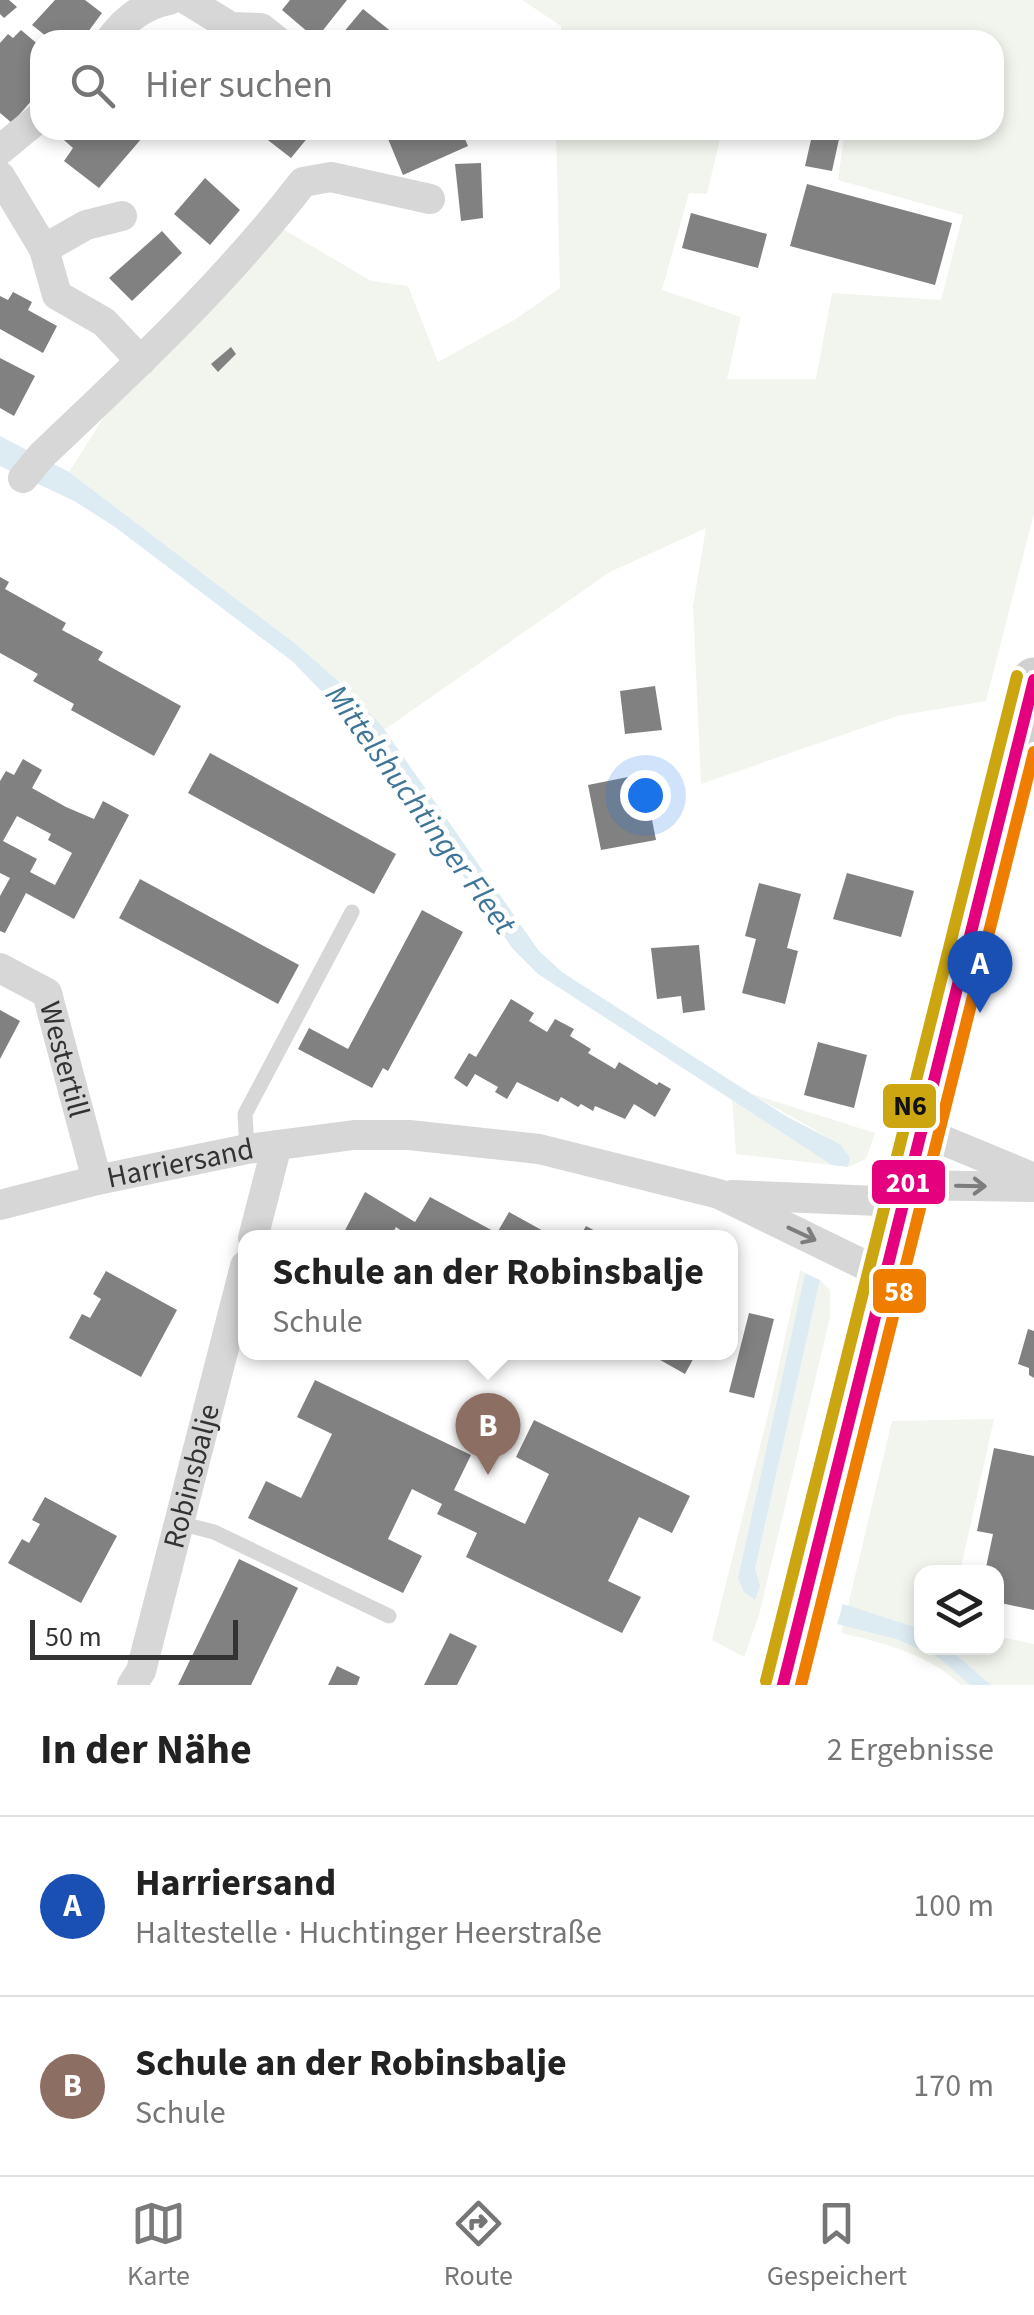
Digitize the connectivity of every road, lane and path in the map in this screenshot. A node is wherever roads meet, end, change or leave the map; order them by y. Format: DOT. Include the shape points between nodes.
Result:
graph roads {
  1 [pos="168,1"];
  2 [pos="120,30"];
  3 [pos="264,30"];
  4 [pos="30,125"];
  5 [pos="0,150"];
  6 [pos="8,187"];
  7 [pos="430,198"];
  8 [pos="122,216"];
  9 [pos="0,225"];
  10 [pos="44,250"];
  11 [pos="141,361"];
  12 [pos="32,467"];
  13 [pos="1034,680"];
  14 [pos="352,912"];
  15 [pos="0,968"];
  16 [pos="921,1130"];
  17 [pos="262,1147"];
  18 [pos="1034,1178"];
  19 [pos="97,1180"];
  20 [pos="1034,1187"];
  21 [pos="905,1193"];
  22 [pos="719,1194"];
  23 [pos="0,1206"];
  24 [pos="254,1230"];
  25 [pos="885,1275"];
  26 [pos="238,1297"];
  27 [pos="180,1523"];
  28 [pos="388,1616"];
  29 [pos="132,1685"];
  30 [pos="783,1685"];
  1 -- 2 [label="street" via="142,8"];
  1 -- 3 [label="street" via="231,27"];
  4 -- 5 [label="street"];
  6 -- 9 [label="street"];
  6 -- 10 [label="street"];
  7 -- 11 [label="street" via="331,178 303,182 263,234"];
  8 -- 10 [label="street" via="86,225"];
  10 -- 11 [label="street" via="58,295 104,322"];
  11 -- 12 [label="street"];
  13 -- 16 [label="main road"];
  14 -- 17 [label="lane" via="245,1114"];
  15 -- 19 [label="street, Westertill" via="47,993"];
  16 -- 18 [label="street"];
  16 -- 21 [label="main road"];
  17 -- 19 [label="street, Harriersand"];
  17 -- 22 [label="street, Harriersand" via="409,1135 522,1147"];
  17 -- 24 [label="street"];
  19 -- 23 [label="street, Harriersand"];
  21 -- 20 [label="street, Harriersand, one-way"];
  21 -- 22 [label="street, Harriersand"];
  21 -- 25 [label="main road"];
  22 -- 25 [label="street, Harriersand, one-way"];
  25 -- 30 [label="main road"];
  26 -- 27 [label="street, Robinsbalje"];
  27 -- 28 [label="lane" via="214,1532"];
  27 -- 29 [label="street, Robinsbalje"];
}
